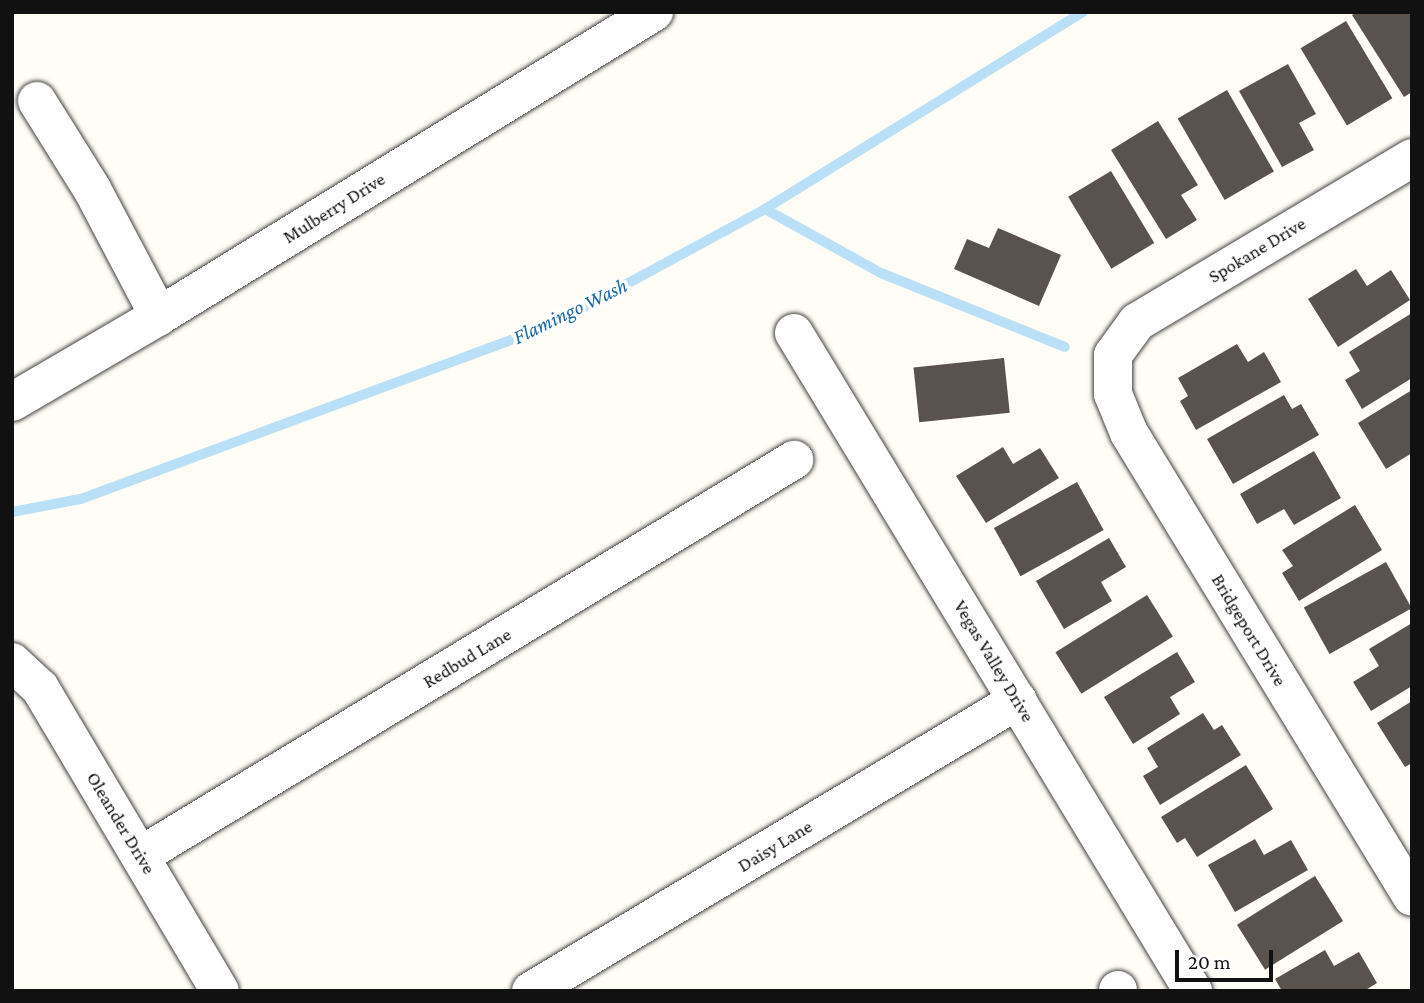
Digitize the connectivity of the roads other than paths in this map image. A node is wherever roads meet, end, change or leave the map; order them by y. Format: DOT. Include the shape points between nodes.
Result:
graph roads {
  1 [pos="654,12"];
  2 [pos="37,101"];
  3 [pos="1412,158"];
  4 [pos="159,316"];
  5 [pos="794,333"];
  6 [pos="1113,355"];
  7 [pos="12,402"];
  8 [pos="794,460"];
  9 [pos="12,662"];
  10 [pos="1018,700"];
  11 [pos="140,856"];
  12 [pos="1412,897"];
  13 [pos="220,991"];
  14 [pos="531,991"];
  15 [pos="1193,991"];
  1 -- 4 [label="street, Mulberry Drive"];
  2 -- 4 [label="street" via="92,190"];
  3 -- 6 [label="street, Spokane Drive" via="1137,321"];
  4 -- 7 [label="street, Mulberry Drive"];
  5 -- 10 [label="street, Vegas Valley Drive"];
  6 -- 12 [label="street, Bridgeport Drive" via="1112,394 1129,433"];
  8 -- 11 [label="street, Redbud Lane"];
  9 -- 11 [label="street, Oleander Drive" via="40,688"];
  10 -- 14 [label="street, Daisy Lane"];
  10 -- 15 [label="street, Vegas Valley Drive"];
  11 -- 13 [label="street, Oleander Drive"];
}
